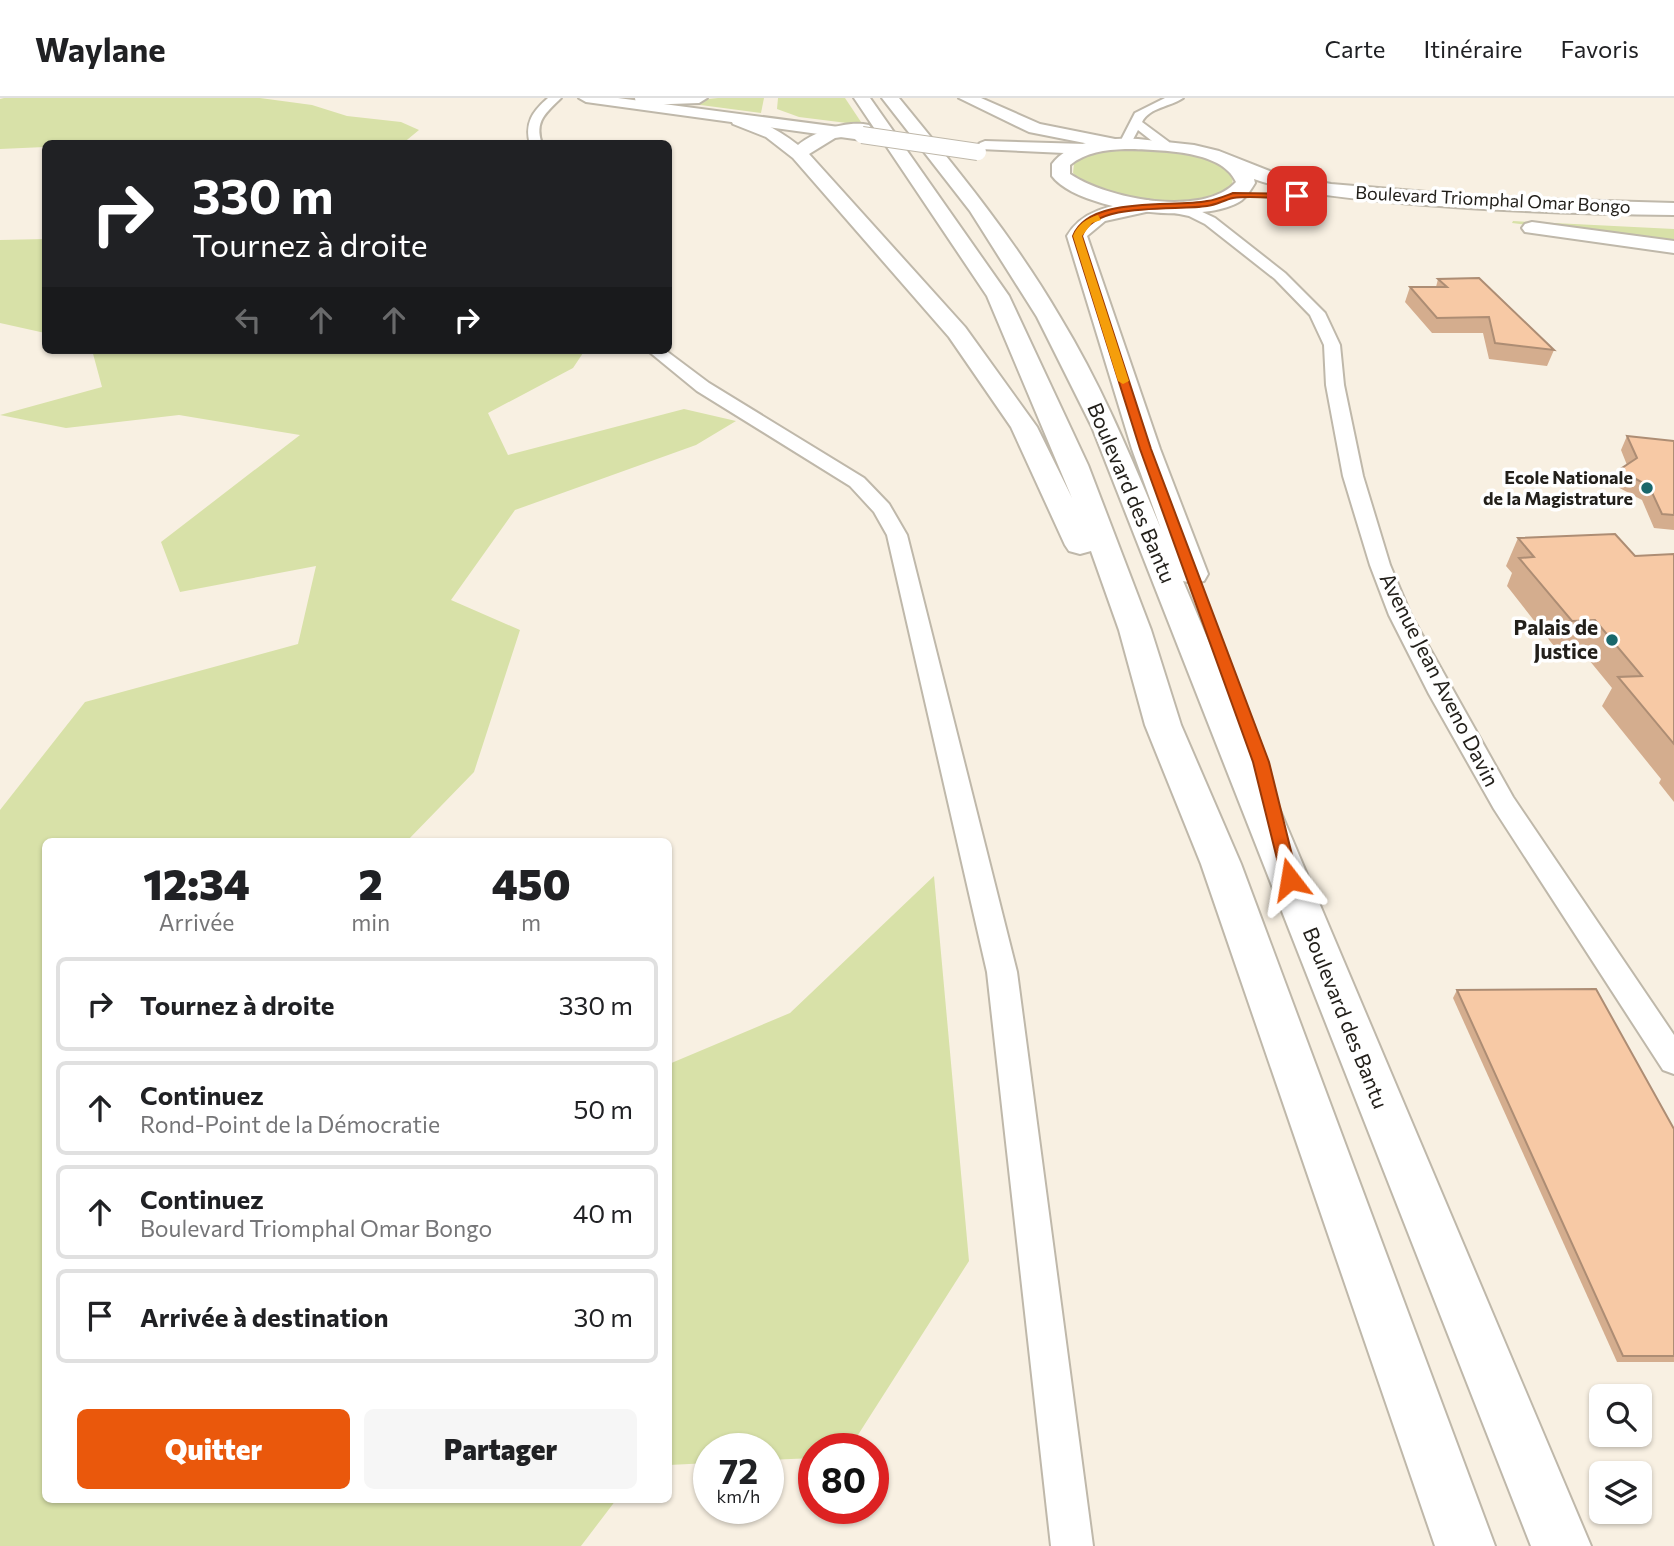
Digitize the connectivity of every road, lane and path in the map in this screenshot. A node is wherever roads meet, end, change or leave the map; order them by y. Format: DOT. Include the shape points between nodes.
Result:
graph roads {
  1 [pos="555,98"];
  2 [pos="586,98"];
  3 [pos="699,98"];
  4 [pos="890,98"];
  5 [pos="967,98"];
  6 [pos="1177,98"];
  7 [pos="636,99"];
  8 [pos="771,111"];
  9 [pos="739,120"];
  10 [pos="864,123"];
  11 [pos="1136,123"];
  12 [pos="794,126"];
  13 [pos="837,132"];
  14 [pos="535,140"];
  15 [pos="1120,144"];
  16 [pos="1165,145"];
  17 [pos="981,149"];
  18 [pos="1086,149"];
  19 [pos="799,154"];
  20 [pos="1232,163"];
  21 [pos="1067,182"];
  22 [pos="1322,200"];
  23 [pos="1156,206"];
  24 [pos="1220,206"];
  25 [pos="1673,219"];
  26 [pos="1491,223"];
  27 [pos="1517,226"];
  28 [pos="1674,247"];
  29 [pos="660,354"];
  30 [pos="1163,725"];
  31 [pos="1290,879"];
  32 [pos="1674,1061"];
  33 [pos="1072,1546"];
  34 [pos="1465,1546"];
  35 [pos="1561,1546"];
  1 -- 14 [label="street" via="533,120"];
  2 -- 9 [label="street"];
  3 -- 7 [label="main road"];
  4 -- 31 [label="main road, Boulevard des Bantu" via="978,208 1049,317 1105,427"];
  5 -- 15 [label="main road" via="1035,128"];
  6 -- 11 [label="street" via="1149,108"];
  7 -- 8 [label="street"];
  8 -- 10 [label="street"];
  8 -- 12 [label="main road"];
  9 -- 12 [label="street"];
  9 -- 19 [label="main road" via="772,133"];
  10 -- 13 [label="main road"];
  10 -- 17 [label="street, bridge"];
  10 -- 30 [label="main road, Boulevard des Bantu" via="998,296 1074,465 1135,629"];
  11 -- 15 [label="street"];
  11 -- 16 [label="street"];
  12 -- 13 [label="street"];
  13 -- 19 [label="main road"];
  15 -- 16 [label="main road, Boulevard Triomphal Omar Bongo"];
  15 -- 18 [label="main road"];
  16 -- 20 [label="main road, Boulevard Triomphal Omar Bongo"];
  17 -- 18 [label="street"];
  17 -- 21 [label="street" via="1037,165"];
  18 -- 21 [label="main road" via="1061,164 1061,176"];
  19 -- 30 [label="main road" via="957,332 1024,427"];
  20 -- 24 [label="main road" via="1246,178 1244,187"];
  20 -- 25 [label="main road, Boulevard Triomphal Omar Bongo" via="1268,178 1306,186 1498,207"];
  21 -- 23 [label="main road" via="1093,195"];
  22 -- 24 [label="main road, Boulevard Triomphal Omar Bongo" via="1283,194"];
  22 -- 25 [label="main road, Boulevard Triomphal Omar Bongo" via="1507,217"];
  22 -- 26 [label="main road"];
  23 -- 24 [label="main road, Boulevard Triomphal Omar Bongo"];
  23 -- 31 [label="main road" via="1089,221 1077,236 1146,449 1261,762"];
  24 -- 32 [label="street, Avenue Jean Aveno Davin" via="1324,324 1332,345 1353,476 1400,615 1503,803"];
  27 -- 28 [label="main road"];
  29 -- 33 [label="street" via="703,387 857,482 878,500 895,525 905,552 911,600 1002,972"];
  30 -- 34 [label="main road, Boulevard des Bantu" via="1221,864"];
  31 -- 35 [label="main road, Boulevard des Bantu"];
}
